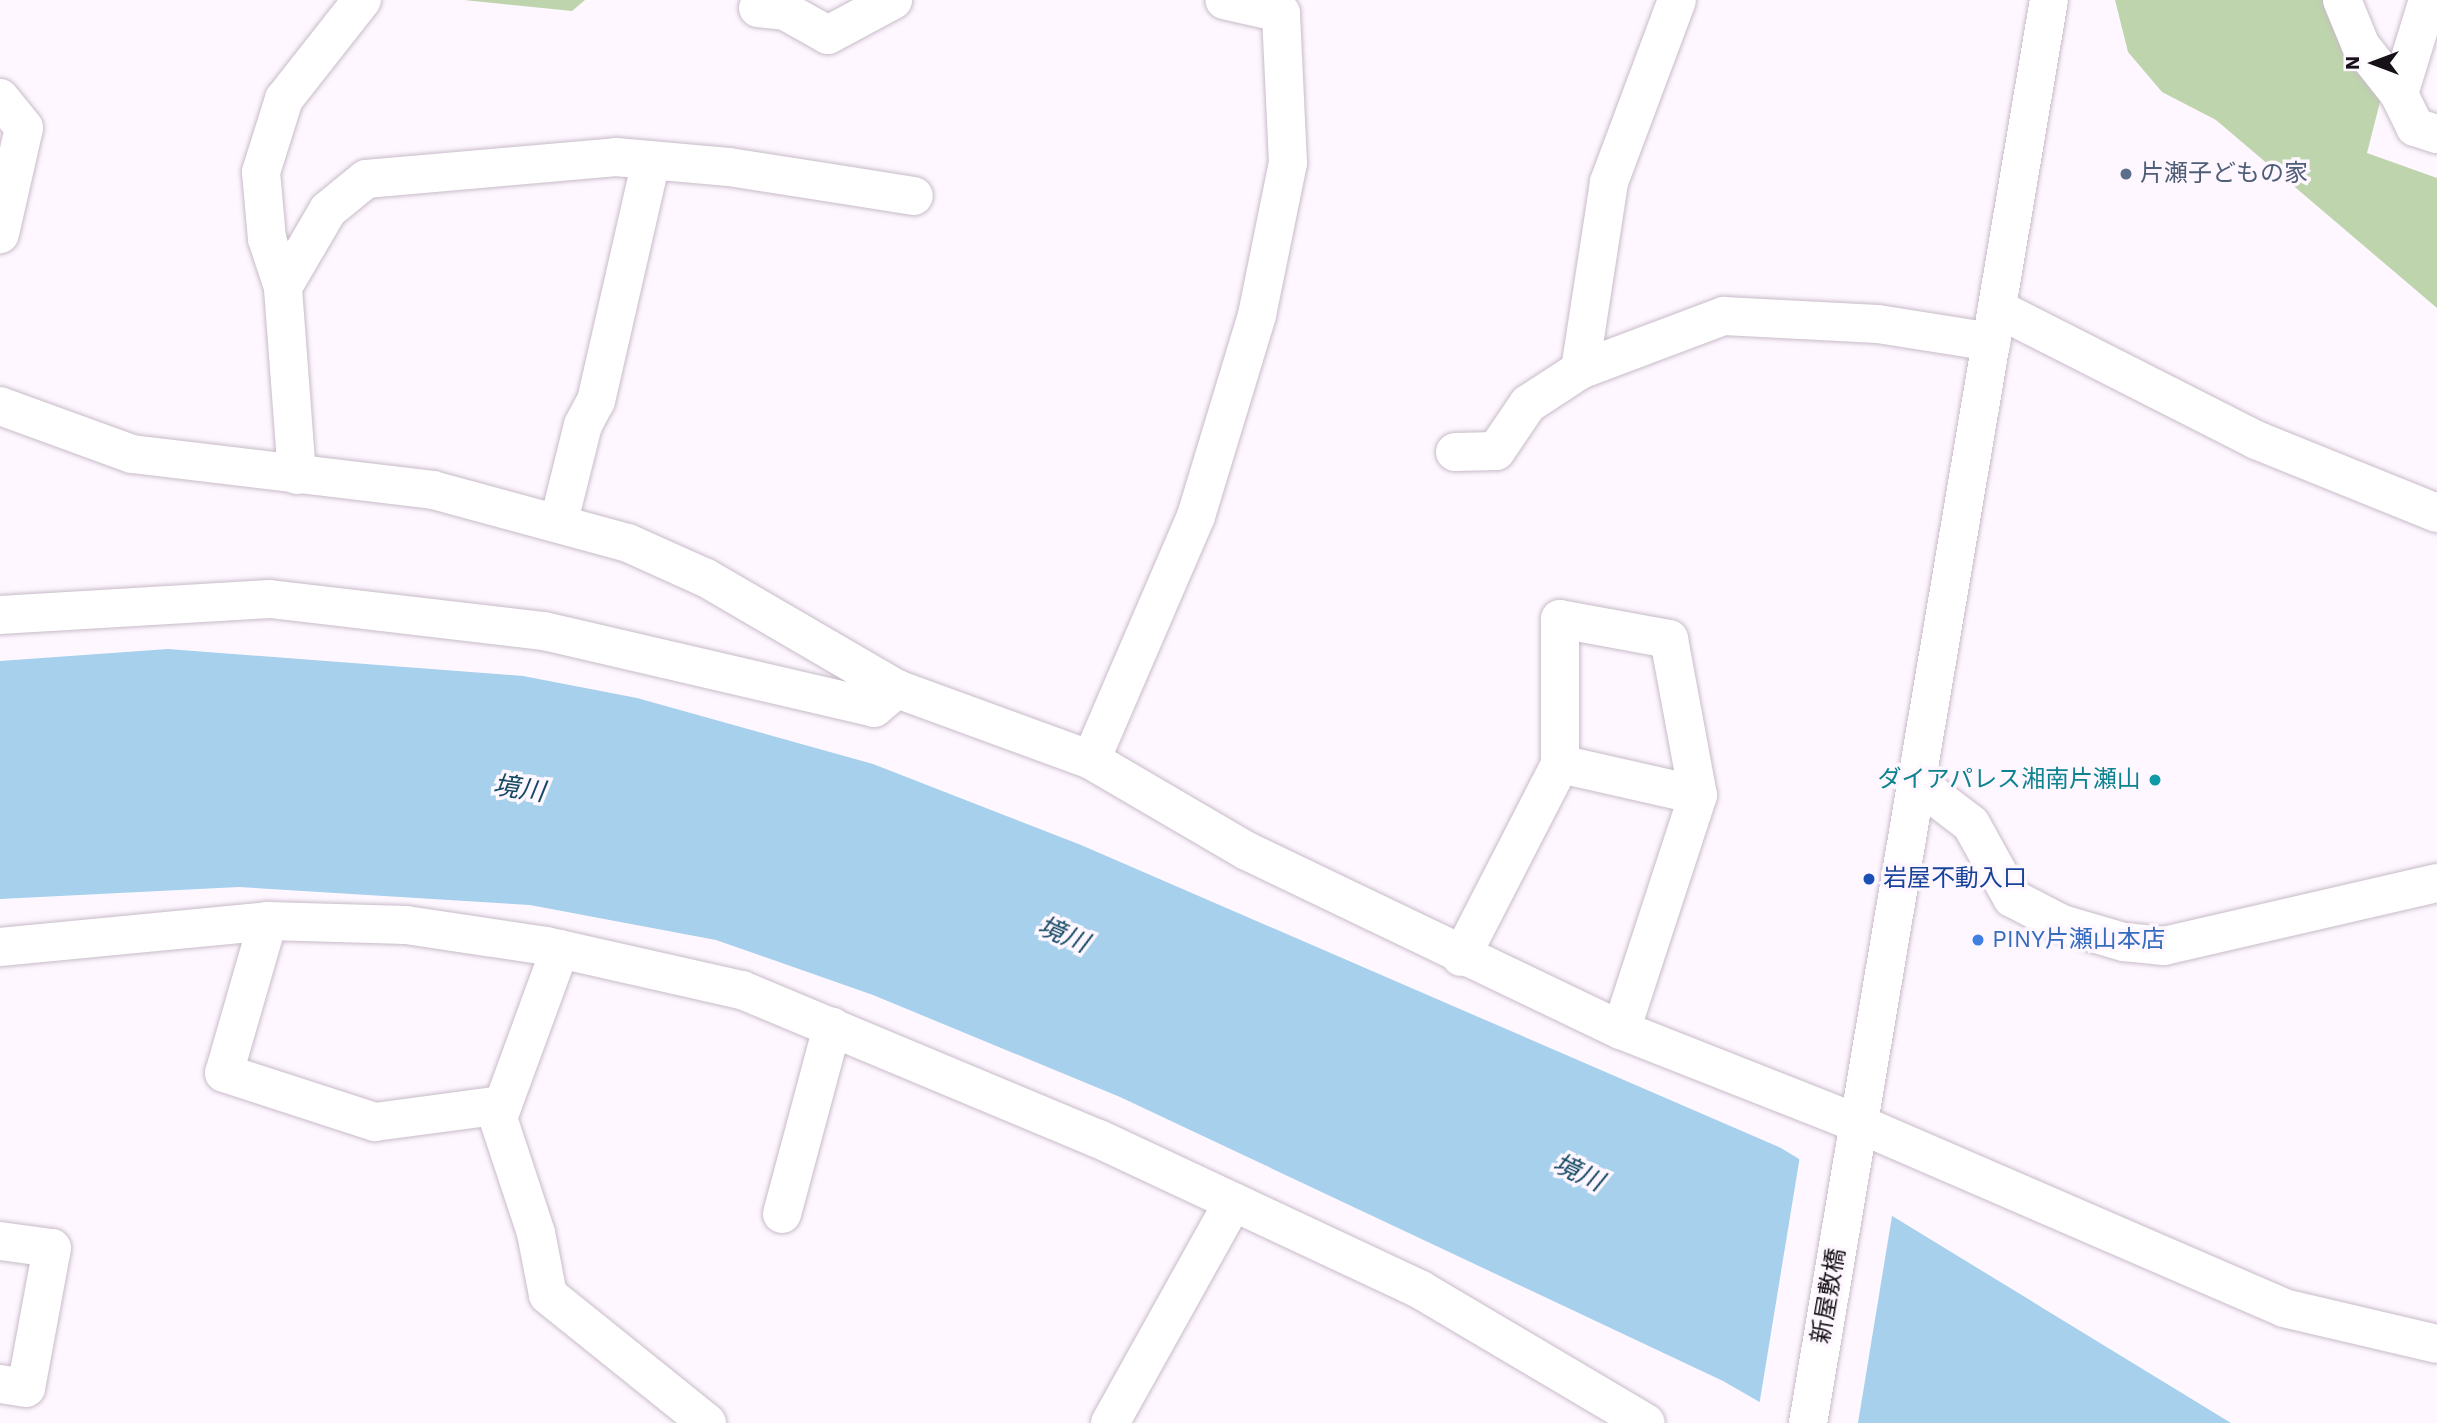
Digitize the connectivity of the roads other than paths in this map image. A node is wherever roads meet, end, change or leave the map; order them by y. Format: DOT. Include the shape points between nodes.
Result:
graph roads {
  1 [pos="362,0"];
  2 [pos="893,0"];
  3 [pos="1224,0"];
  4 [pos="1677,0"];
  5 [pos="2049,0"];
  6 [pos="2342,0"];
  7 [pos="2428,0"];
  8 [pos="1282,6"];
  9 [pos="758,8"];
  10 [pos="2399,94"];
  11 [pos="0,98"];
  12 [pos="2437,134"];
  13 [pos="651,161"];
  14 [pos="914,196"];
  15 [pos="0,234"];
  16 [pos="283,287"];
  17 [pos="1995,325"];
  18 [pos="1580,370"];
  19 [pos="0,406"];
  20 [pos="1455,452"];
  21 [pos="297,475"];
  22 [pos="2437,513"];
  23 [pos="559,521"];
  24 [pos="0,615"];
  25 [pos="897,689"];
  26 [pos="1091,760"];
  27 [pos="1560,764"];
  28 [pos="1916,782"];
  29 [pos="1698,795"];
  30 [pos="2437,883"];
  31 [pos="268,920"];
  32 [pos="0,947"];
  33 [pos="560,949"];
  34 [pos="1461,957"];
  35 [pos="832,1027"];
  36 [pos="1621,1030"];
  37 [pos="503,1105"];
  38 [pos="1857,1123"];
  39 [pos="1233,1202"];
  40 [pos="782,1214"];
  41 [pos="0,1241"];
  42 [pos="2437,1344"];
  43 [pos="0,1384"];
  44 [pos="707,1423"];
  45 [pos="1110,1423"];
  46 [pos="1646,1423"];
  47 [pos="1808,1423"];
  1 -- 16 [label="street" via="284,99 270,136 260,203"];
  2 -- 9 [label="street" via="828,35 785,11"];
  3 -- 8 [label="street"];
  4 -- 18 [label="street" via="1609,182"];
  5 -- 17 [label="street, 新屋敷橋"];
  6 -- 10 [label="street" via="2361,46"];
  7 -- 10 [label="street"];
  8 -- 26 [label="street" via="1288,163 1257,315 1196,516"];
  10 -- 12 [label="street" via="2415,127"];
  11 -- 15 [label="street" via="24,128"];
  13 -- 14 [label="street"];
  13 -- 16 [label="street" via="580,159 366,179 328,210"];
  13 -- 23 [label="street" via="596,401 583,425"];
  16 -- 21 [label="street"];
  17 -- 18 [label="street" via="1724,316"];
  17 -- 22 [label="street" via="2256,440"];
  17 -- 28 [label="street, 新屋敷橋"];
  18 -- 20 [label="street" via="1528,404 1496,451"];
  19 -- 21 [label="street" via="132,454"];
  21 -- 23 [label="street" via="433,490"];
  23 -- 25 [label="street" via="706,578"];
  24 -- 25 [label="street" via="270,598 544,631 874,708"];
  25 -- 26 [label="street"];
  26 -- 34 [label="street" via="1247,851"];
  27 -- 29 [label="street"];
  27 -- 29 [label="street" via="1560,620 1669,639"];
  27 -- 34 [label="street"];
  28 -- 30 [label="street" via="1971,824 2012,898 2062,924 2124,942 2164,946"];
  28 -- 38 [label="street, 新屋敷橋"];
  29 -- 36 [label="street"];
  31 -- 32 [label="street"];
  31 -- 33 [label="street" via="406,925"];
  31 -- 37 [label="street" via="224,1073 375,1122"];
  33 -- 35 [label="street" via="742,990"];
  33 -- 37 [label="street"];
  34 -- 36 [label="street"];
  35 -- 39 [label="street"];
  35 -- 40 [label="street"];
  36 -- 38 [label="street"];
  37 -- 44 [label="street" via="498,1118 533,1221 548,1295"];
  38 -- 42 [label="street" via="2284,1308"];
  38 -- 47 [label="street, 新屋敷橋"];
  39 -- 45 [label="street"];
  39 -- 46 [label="street" via="1421,1290"];
  41 -- 43 [label="street" via="52,1248 26,1388"];
}
